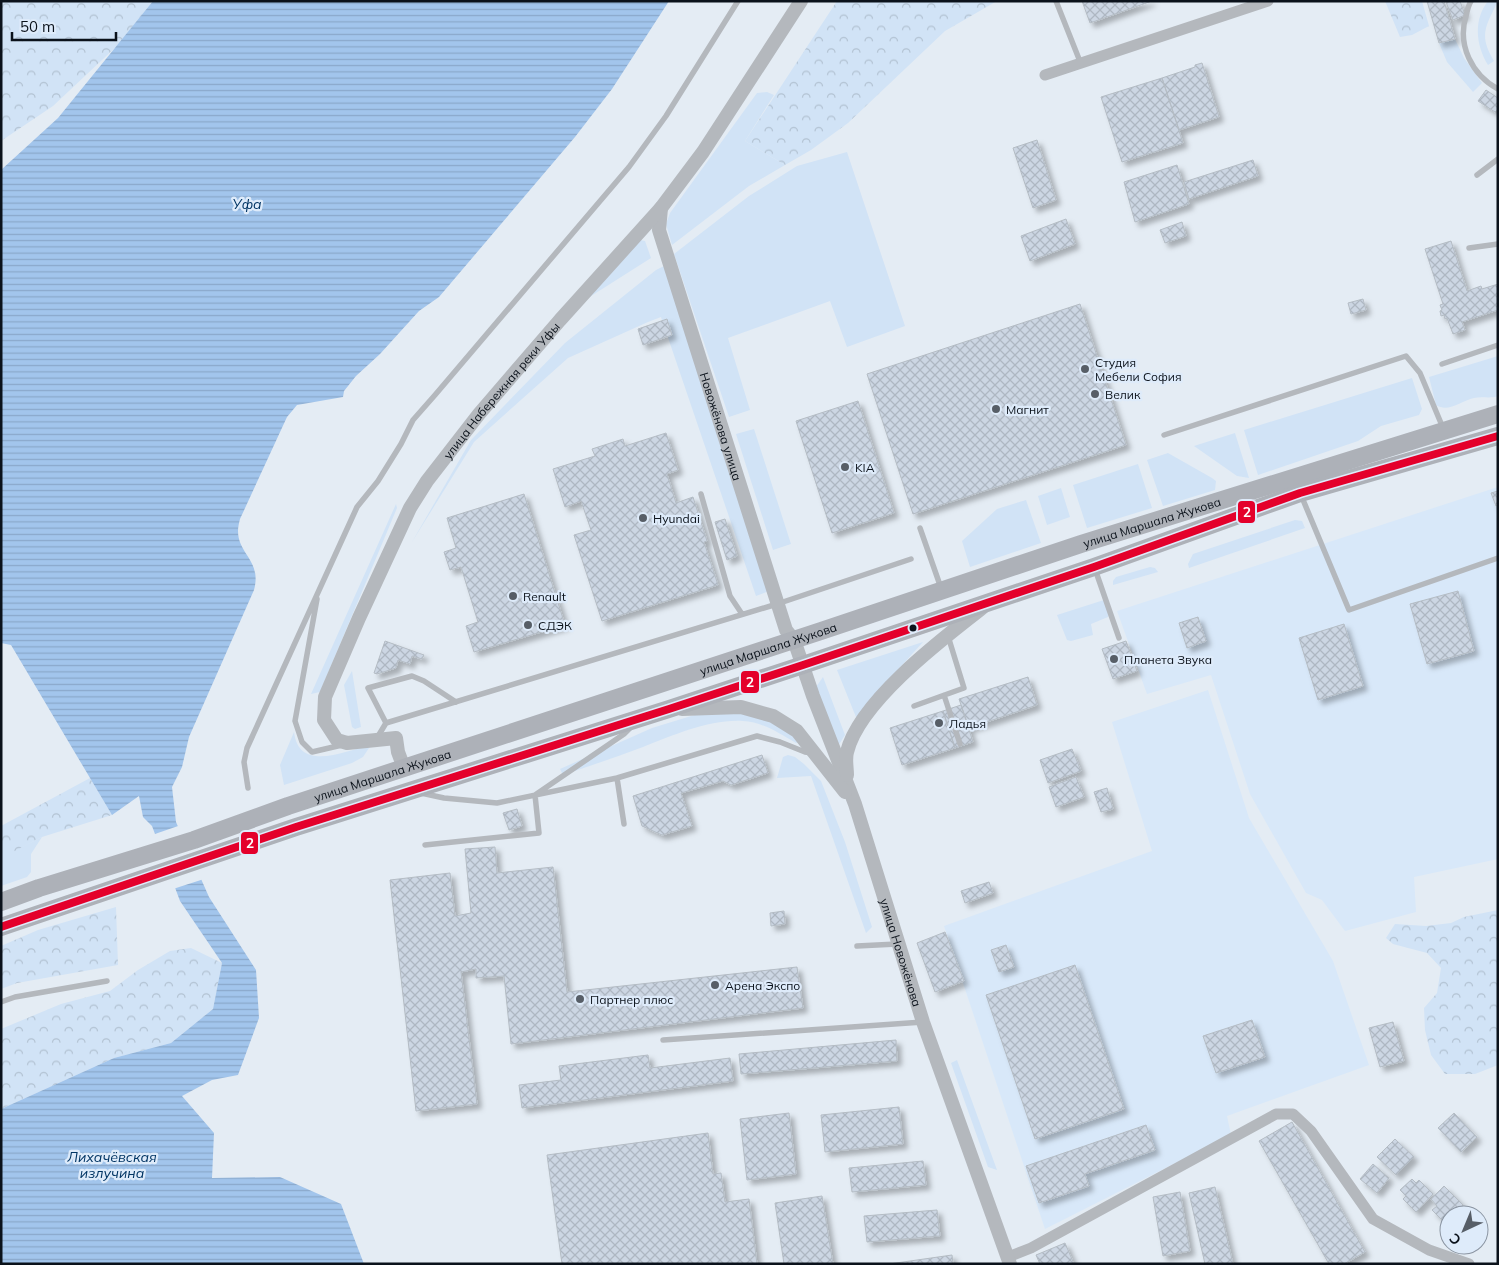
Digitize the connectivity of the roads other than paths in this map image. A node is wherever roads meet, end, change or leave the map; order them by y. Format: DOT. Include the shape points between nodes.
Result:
graph roads {
  1 [pos="738,1"];
  2 [pos="801,1"];
  3 [pos="1056,1"];
  4 [pos="1268,1"];
  5 [pos="1471,1"];
  6 [pos="1082,66"];
  7 [pos="1045,75"];
  8 [pos="1498,89"];
  9 [pos="1498,159"];
  10 [pos="1477,175"];
  11 [pos="661,208"];
  12 [pos="1498,244"];
  13 [pos="1469,248"];
  14 [pos="1498,345"];
  15 [pos="1442,364"];
  16 [pos="1498,414"];
  17 [pos="1444,430"];
  18 [pos="1164,435"];
  19 [pos="1498,436"];
  20 [pos="1300,493"];
  21 [pos="701,494"];
  22 [pos="920,528"];
  23 [pos="1498,558"];
  24 [pos="911,559"];
  25 [pos="1094,567"];
  26 [pos="318,589"];
  27 [pos="942,590"];
  28 [pos="989,602"];
  29 [pos="777,604"];
  30 [pos="742,614"];
  31 [pos="948,635"];
  32 [pos="1119,638"];
  33 [pos="794,640"];
  34 [pos="802,665"];
  35 [pos="944,695"];
  36 [pos="456,702"];
  37 [pos="914,706"];
  38 [pos="669,709"];
  39 [pos="640,718"];
  40 [pos="386,723"];
  41 [pos="376,739"];
  42 [pos="347,744"];
  43 [pos="960,744"];
  44 [pos="814,753"];
  45 [pos="404,768"];
  46 [pos="617,778"];
  47 [pos="248,788"];
  48 [pos="412,791"];
  49 [pos="535,795"];
  50 [pos="855,804"];
  51 [pos="624,824"];
  52 [pos="425,845"];
  53 [pos="1,902"];
  54 [pos="1,927"];
  55 [pos="898,944"];
  56 [pos="857,946"];
  57 [pos="107,981"];
  58 [pos="1,1002"];
  59 [pos="923,1022"];
  60 [pos="663,1040"];
  61 [pos="1009,1261"];
  62 [pos="1469,1264"];
  1 -- 26 [label="lane" via="666,116 629,167 412,420 378,481 357,507"];
  2 -- 11 [label="street, улица Набережная реки Уфы" via="703,152"];
  3 -- 6 [label="lane"];
  4 -- 6 [label="street"];
  5 -- 8 [label="lane" via="1463,25 1464,47 1473,67 1488,84"];
  6 -- 7 [label="street"];
  9 -- 10 [label="lane"];
  11 -- 29 [label="street, Новожёнова улица" via="659,230"];
  11 -- 42 [label="street, улица Набережная реки Уфы" via="479,414 410,508 325,697 324,720 337,740"];
  12 -- 13 [label="lane"];
  14 -- 15 [label="lane"];
  16 -- 17 [label="main road, улица Маршала Жукова"];
  17 -- 18 [label="lane" via="1420,373 1406,356"];
  17 -- 27 [label="main road, улица Маршала Жукова"];
  19 -- 20 [label="main road, улица Маршала Жукова"];
  20 -- 23 [label="lane" via="1348,610"];
  20 -- 25 [label="main road, улица Маршала Жукова"];
  21 -- 30 [label="lane" via="730,596"];
  22 -- 27 [label="lane"];
  24 -- 29 [label="lane"];
  25 -- 28 [label="main road, улица Маршала Жукова"];
  25 -- 32 [label="lane"];
  26 -- 42 [label="lane" via="295,721 302,742 312,752"];
  26 -- 47 [label="lane" via="247,748 244,762"];
  27 -- 33 [label="main road, улица Маршала Жукова"];
  28 -- 31 [label="street"];
  28 -- 34 [label="main road, улица Маршала Жукова"];
  29 -- 30 [label="lane"];
  29 -- 33 [label="street, Новожёнова улица" via="786,630"];
  30 -- 36 [label="lane"];
  31 -- 35 [label="lane" via="964,688"];
  31 -- 50 [label="street" via="903,674 855,731 846,753 847,774"];
  33 -- 34 [label="street, улица Новожёнова"];
  33 -- 45 [label="main road, улица Маршала Жукова"];
  34 -- 38 [label="main road, улица Маршала Жукова"];
  34 -- 50 [label="street, улица Новожёнова"];
  35 -- 37 [label="lane"];
  35 -- 43 [label="lane"];
  36 -- 40 [label="lane"];
  36 -- 40 [label="lane" via="412,676 368,688"];
  38 -- 39 [label="main road, улица Маршала Жукова"];
  38 -- 44 [label="street" via="741,707 773,716 797,730"];
  39 -- 48 [label="main road, улица Маршала Жукова"];
  39 -- 49 [label="lane" via="624,734"];
  40 -- 41 [label="lane"];
  41 -- 42 [label="street"];
  41 -- 45 [label="street" via="396,738"];
  44 -- 46 [label="lane" via="757,736"];
  44 -- 50 [label="street"];
  45 -- 53 [label="main road, улица Маршала Жукова"];
  46 -- 49 [label="lane"];
  46 -- 51 [label="lane"];
  48 -- 49 [label="lane" via="496,803"];
  48 -- 54 [label="main road, улица Маршала Жукова"];
  49 -- 52 [label="lane" via="539,833"];
  50 -- 55 [label="street, улица Новожёнова"];
  55 -- 56 [label="lane"];
  55 -- 59 [label="street, улица Новожёнова"];
  57 -- 58 [label="lane"];
  59 -- 60 [label="lane"];
  59 -- 61 [label="street, улица Новожёнова"];
  61 -- 62 [label="street" via="1276,1114 1293,1114 1311,1131 1373,1219 1429,1250"];
}
